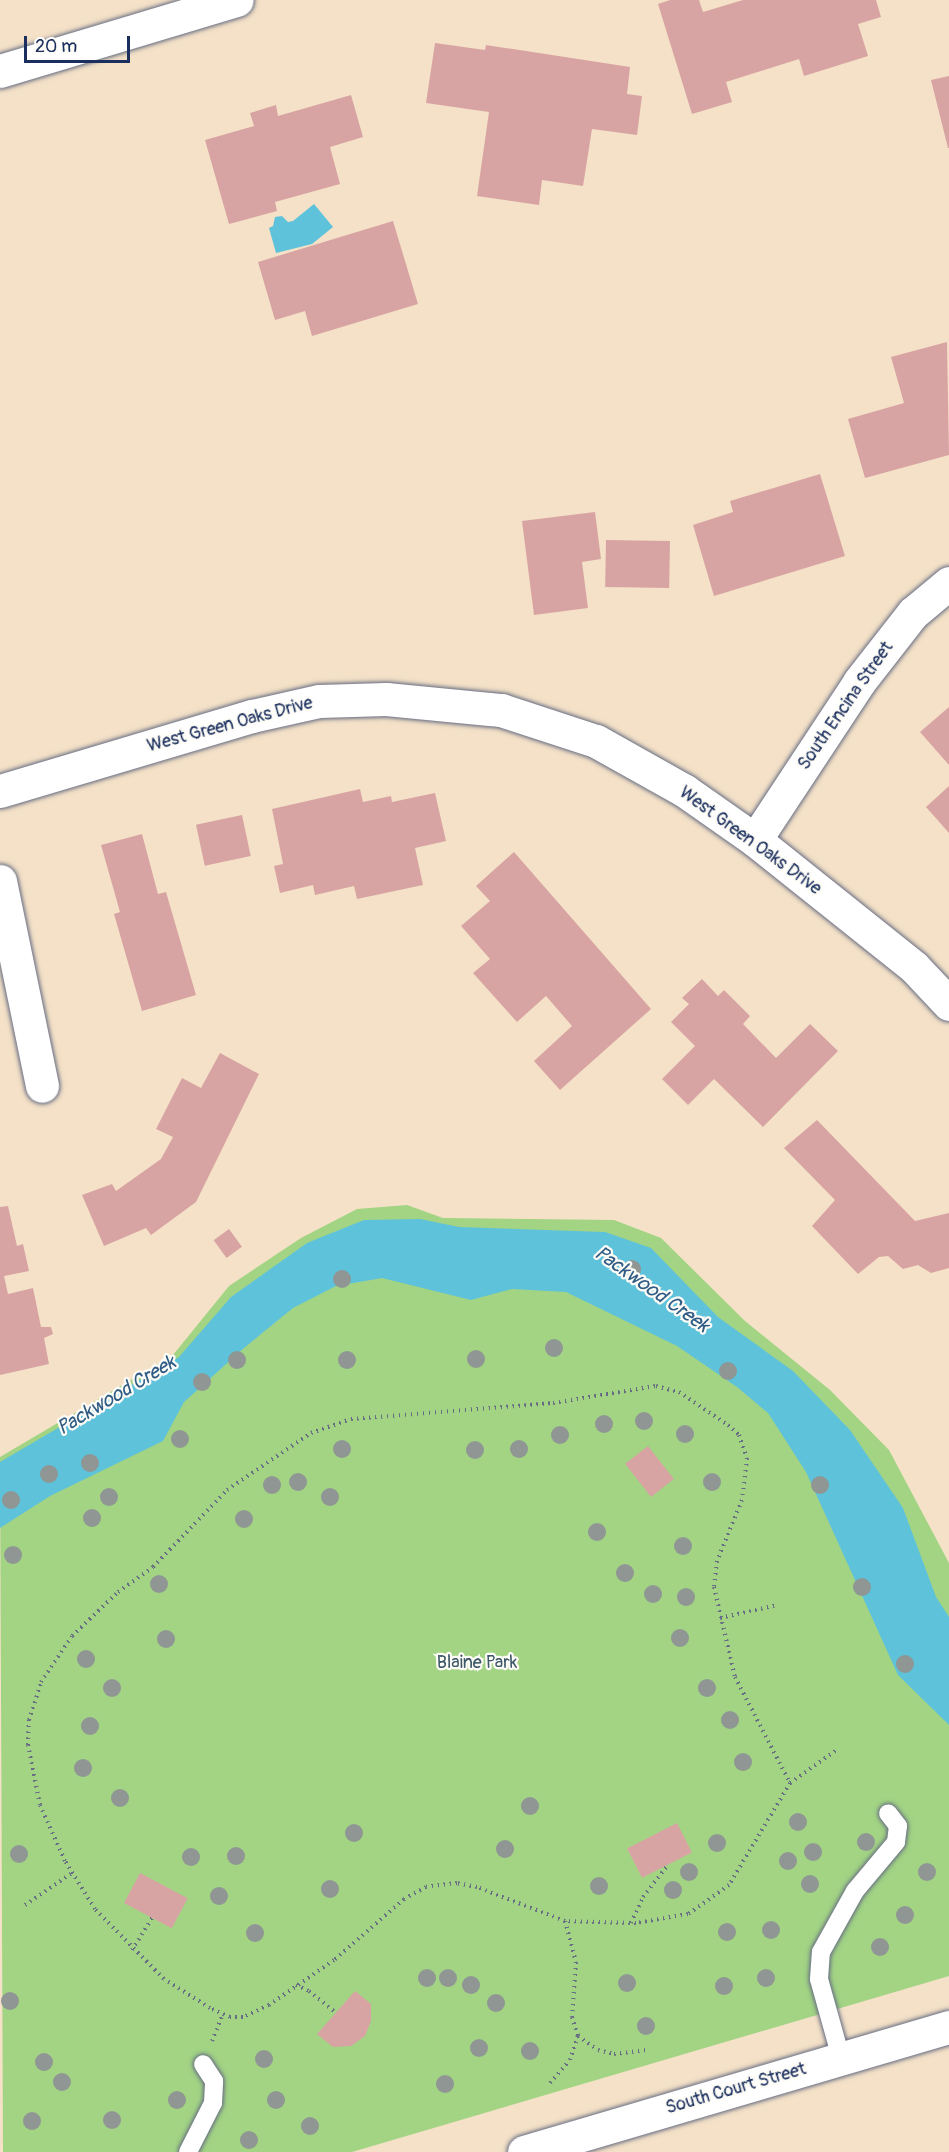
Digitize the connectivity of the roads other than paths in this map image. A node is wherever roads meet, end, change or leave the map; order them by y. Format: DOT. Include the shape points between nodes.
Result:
graph roads {
  1 [pos="237,0"];
  2 [pos="0,71"];
  3 [pos="949,583"];
  4 [pos="0,791"];
  5 [pos="755,840"];
  6 [pos="0,881"];
  7 [pos="949,1004"];
  8 [pos="42,1086"];
  9 [pos="888,1813"];
  10 [pos="949,2027"];
  11 [pos="841,2058"];
  12 [pos="203,2064"];
  13 [pos="188,2152"];
  14 [pos="524,2152"];
  1 -- 2 [label="street"];
  3 -- 5 [label="street, South Encina Street" via="913,613 859,682"];
  4 -- 5 [label="street, West Green Oaks Drive" via="252,716 319,701 386,699 501,710 596,741 685,791"];
  5 -- 7 [label="street, West Green Oaks Drive" via="914,968"];
  6 -- 8 [label="street"];
  9 -- 11 [label="lane" via="898,1826 896,1842 855,1891 821,1952 819,1979"];
  10 -- 11 [label="street, South Court Street"];
  11 -- 14 [label="street, South Court Street"];
  12 -- 13 [label="lane" via="214,2081 213,2103"];
}
